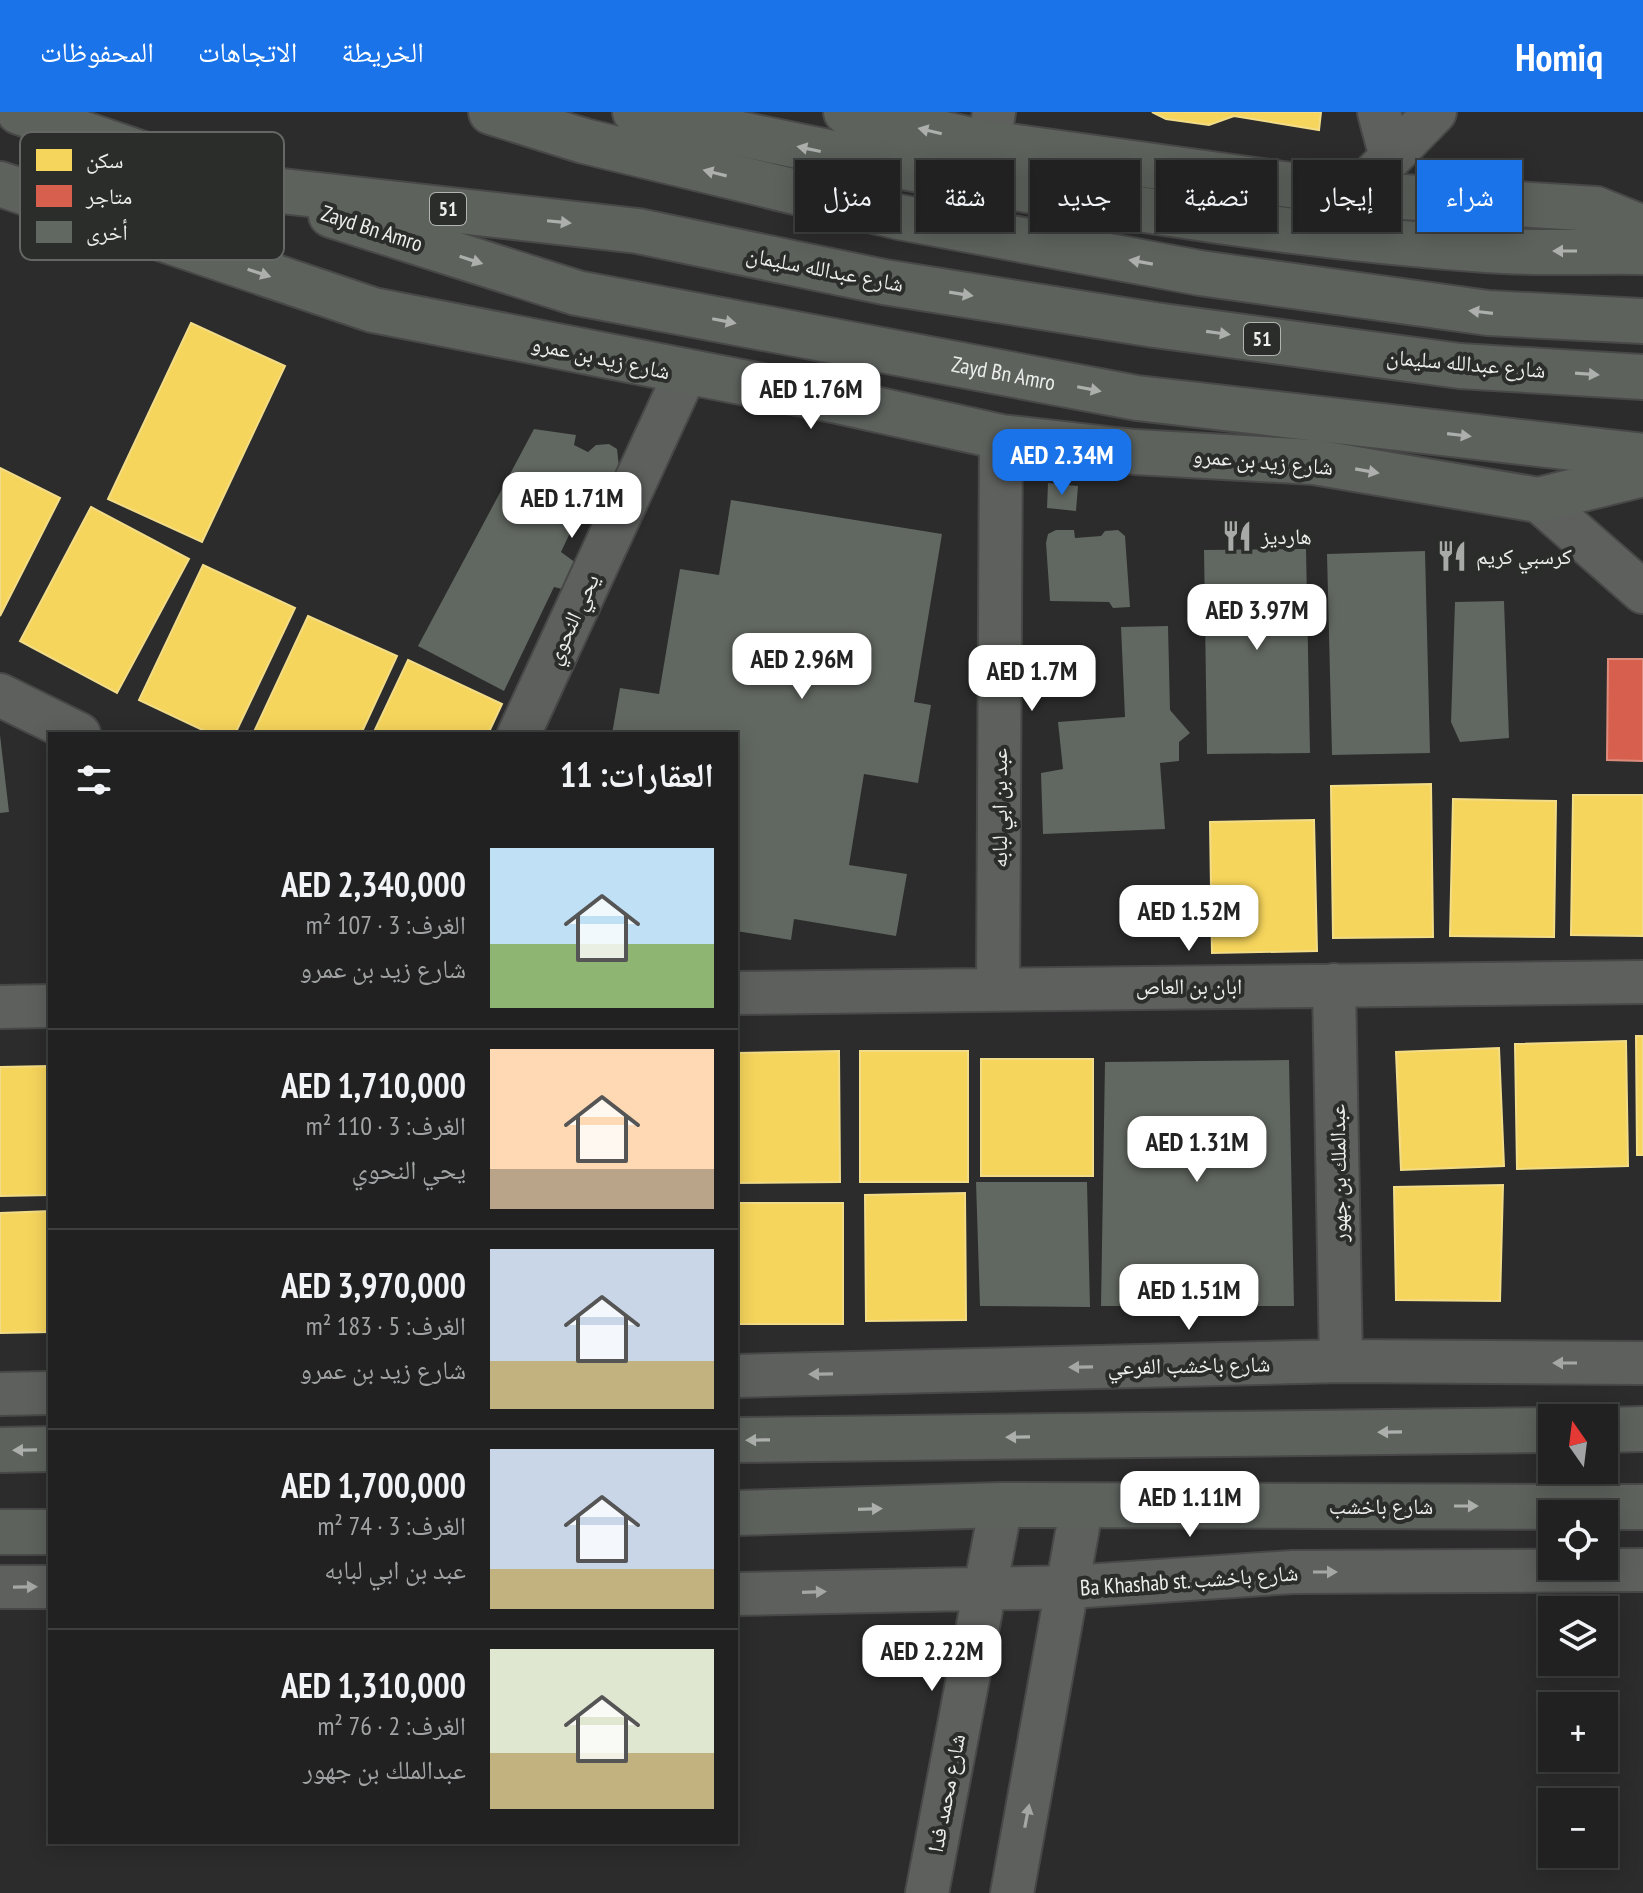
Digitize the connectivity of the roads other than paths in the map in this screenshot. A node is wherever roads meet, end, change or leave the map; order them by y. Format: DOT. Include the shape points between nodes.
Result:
graph roads {
  1 [pos="19,112"];
  2 [pos="491,112"];
  3 [pos="635,112"];
  4 [pos="846,112"];
  5 [pos="1379,112"];
  6 [pos="1435,112"];
  7 [pos="992,128"];
  8 [pos="78,132"];
  9 [pos="1391,157"];
  10 [pos="1388,160"];
  11 [pos="1293,183"];
  12 [pos="0,184"];
  13 [pos="20,191"];
  14 [pos="284,191"];
  15 [pos="1401,197"];
  16 [pos="284,201"];
  17 [pos="1643,228"];
  18 [pos="1643,252"];
  19 [pos="225,260"];
  20 [pos="1643,321"];
  21 [pos="950,363"];
  22 [pos="685,374"];
  23 [pos="1643,377"];
  24 [pos="1137,398"];
  25 [pos="989,434"];
  26 [pos="1093,447"];
  27 [pos="1643,456"];
  28 [pos="1643,474"];
  29 [pos="1538,500"];
  30 [pos="1643,592"];
  31 [pos="0,695"];
  32 [pos="75,732"];
  33 [pos="520,732"];
  34 [pos="1643,982"];
  35 [pos="1334,985"];
  36 [pos="998,988"];
  37 [pos="738,993"];
  38 [pos="48,1006"];
  39 [pos="0,1007"];
  40 [pos="1341,1361"];
  41 [pos="1643,1363"];
  42 [pos="738,1376"];
  43 [pos="48,1393"];
  44 [pos="0,1394"];
  45 [pos="1643,1429"];
  46 [pos="1538,1430"];
  47 [pos="1618,1430"];
  48 [pos="738,1440"];
  49 [pos="48,1449"];
  50 [pos="0,1450"];
  51 [pos="1001,1505"];
  52 [pos="1082,1505"];
  53 [pos="1643,1507"];
  54 [pos="738,1513"];
  55 [pos="0,1532"];
  56 [pos="48,1532"];
  57 [pos="1643,1570"];
  58 [pos="0,1587"];
  59 [pos="48,1587"];
  60 [pos="987,1587"];
  61 [pos="1070,1587"];
  62 [pos="738,1594"];
  63 [pos="927,1893"];
  64 [pos="1012,1893"];
  1 -- 8 [label="main road, شارع عبدالله سليمان / 51"];
  20 -- 2 [label="main road, one-way" via="1458,309 1200,273 899,217 584,141"];
  18 -- 3 [label="main road, one-way" via="1488,251 1185,217 884,165"];
  7 -- 4 [label="main road, one-way"];
  5 -- 9 [label="street"];
  6 -- 9 [label="street"];
  7 -- 11 [label="main road"];
  9 -- 10 [label="street"];
  12 -- 13 [label="main road, شارع زيد بن عمرو, one-way"];
  14 -- 23 [label="main road, شارع عبدالله سليمان / 51, one-way" via="638,231 884,282 1155,325 1460,366"];
  15 -- 17 [label="main road" via="1596,209"];
  16 -- 21 [label="main road, Zayd Bn Amro, one-way" via="577,293"];
  19 -- 22 [label="main road, شارع زيد بن عمرو, one-way" via="373,310"];
  21 -- 24 [label="main road, Zayd Bn Amro, one-way"];
  21 -- 25 [label="main road"];
  22 -- 25 [label="main road, شارع زيد بن عمرو"];
  22 -- 33 [label="street, يحي النحوي"];
  24 -- 26 [label="main road"];
  24 -- 27 [label="main road, Zayd Bn Amro, one-way"];
  25 -- 26 [label="main road, شارع زيد بن عمرو"];
  25 -- 36 [label="street, عبد بن ابي لبابه"];
  26 -- 29 [label="main road, شارع زيد بن عمرو, one-way" via="1314,462"];
  28 -- 29 [label="main road, شارع زيد بن عمرو"];
  29 -- 30 [label="street"];
  31 -- 32 [label="street"];
  34 -- 35 [label="street, ابان بن العاص"];
  35 -- 36 [label="street, ابان بن العاص"];
  35 -- 40 [label="street, عبدالملك بن جهور"];
  36 -- 37 [label="street, ابان بن العاص"];
  38 -- 39 [label="street"];
  41 -- 40 [label="street, شارع باخشب الفرعي, one-way"];
  40 -- 42 [label="street, شارع باخشب الفرعي, one-way"];
  43 -- 44 [label="street"];
  45 -- 47 [label="main road"];
  46 -- 48 [label="main road, one-way"];
  49 -- 50 [label="main road, one-way"];
  51 -- 52 [label="main road, شارع باخشب"];
  54 -- 51 [label="main road, شارع باخشب, one-way"];
  51 -- 60 [label="street, شارع محمد فدا"];
  52 -- 53 [label="main road, شارع باخشب, one-way"];
  52 -- 61 [label="street"];
  55 -- 56 [label="main road"];
  61 -- 57 [label="street, Ba Khashab st. شارع باخشب, one-way" via="1293,1572"];
  58 -- 59 [label="street, one-way"];
  60 -- 61 [label="street, Ba Khashab st. شارع باخشب"];
  62 -- 60 [label="street, Ba Khashab st. شارع باخشب, one-way"];
  60 -- 63 [label="street, شارع محمد فدا"];
  64 -- 61 [label="street, one-way"];
}
